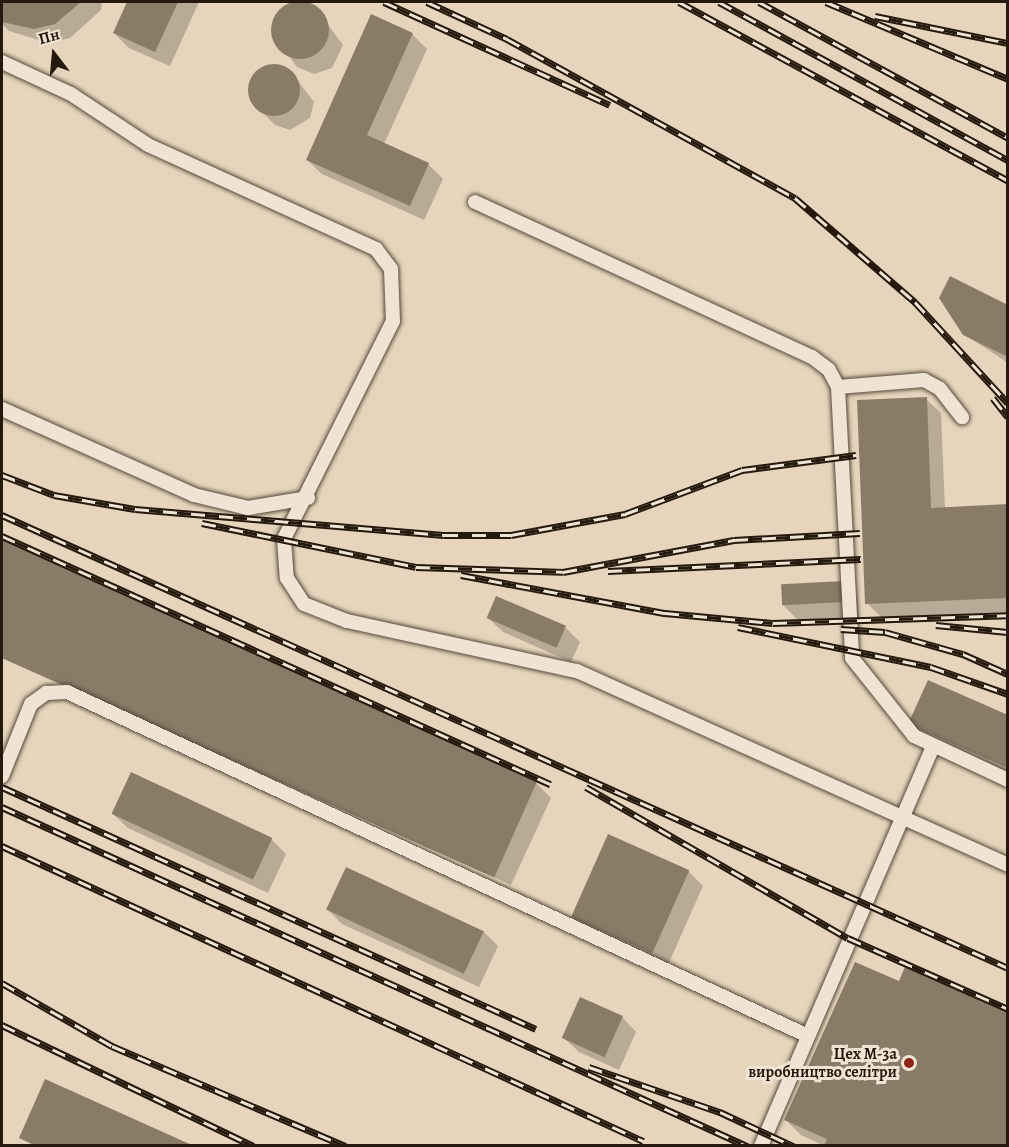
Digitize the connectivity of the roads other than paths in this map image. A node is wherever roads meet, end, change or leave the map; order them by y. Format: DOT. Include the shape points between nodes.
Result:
graph roads {
  1 [pos="2,62"];
  2 [pos="475,202"];
  3 [pos="838,387"];
  4 [pos="2,409"];
  5 [pos="962,417"];
  6 [pos="308,498"];
  7 [pos="933,746"];
  8 [pos="2,776"];
  9 [pos="1008,780"];
  10 [pos="900,817"];
  11 [pos="1008,865"];
  12 [pos="808,1036"];
  13 [pos="761,1146"];
  1 -- 6 [label="lane" via="71,94 148,145 376,249 391,269 393,321"];
  2 -- 3 [label="lane" via="812,357 829,370"];
  3 -- 5 [label="lane" via="924,380 940,388"];
  3 -- 7 [label="lane" via="852,658 914,736"];
  4 -- 6 [label="lane" via="194,495 248,508"];
  6 -- 10 [label="lane" via="290,523 283,561 304,604 347,621 553,663"];
  7 -- 9 [label="lane"];
  7 -- 10 [label="lane"];
  8 -- 12 [label="lane" via="31,704 46,693 67,692"];
  10 -- 11 [label="lane"];
  10 -- 12 [label="lane"];
  12 -- 13 [label="lane"];
}
